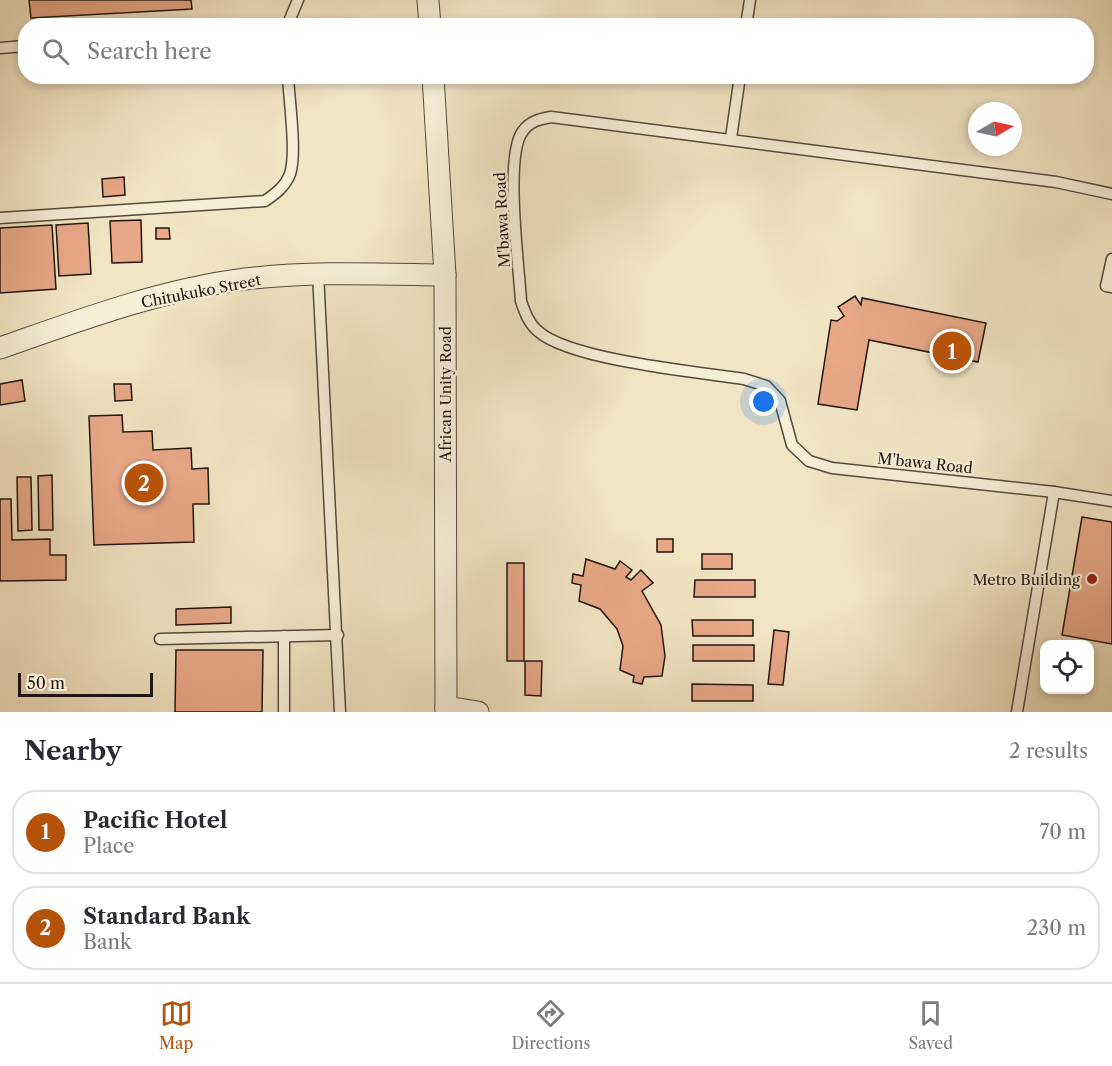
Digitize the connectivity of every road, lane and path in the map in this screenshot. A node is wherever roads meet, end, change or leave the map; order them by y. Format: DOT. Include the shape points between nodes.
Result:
graph roads {
  1 [pos="298,0"];
  2 [pos="428,0"];
  3 [pos="750,0"];
  4 [pos="290,18"];
  5 [pos="429,18"];
  6 [pos="747,18"];
  7 [pos="18,47"];
  8 [pos="0,48"];
  9 [pos="288,84"];
  10 [pos="433,84"];
  11 [pos="739,84"];
  12 [pos="731,138"];
  13 [pos="1112,194"];
  14 [pos="0,218"];
  15 [pos="1112,259"];
  16 [pos="318,273"];
  17 [pos="445,275"];
  18 [pos="1112,287"];
  19 [pos="0,348"];
  20 [pos="1054,492"];
  21 [pos="1112,501"];
  22 [pos="338,635"];
  23 [pos="284,636"];
  24 [pos="160,639"];
  25 [pos="446,709"];
  26 [pos="284,712"];
  27 [pos="340,712"];
  28 [pos="478,712"];
  29 [pos="1017,712"];
  1 -- 4 [label="lane"];
  2 -- 5 [label="street"];
  3 -- 6 [label="lane"];
  7 -- 8 [label="lane"];
  9 -- 14 [label="lane" via="290,174 281,190 265,201"];
  10 -- 17 [label="street, African Unity Road"];
  11 -- 12 [label="lane"];
  12 -- 13 [label="lane, M'bawa Road" via="1056,182"];
  12 -- 20 [label="lane, M'bawa Road" via="551,117 534,120 522,131 513,171 521,301 526,318 538,332 579,352 766,386 780,401 792,445 809,461 832,468"];
  15 -- 18 [label="lane" via="1106,286"];
  16 -- 17 [label="street, Chitukuko Street"];
  16 -- 19 [label="street, Chitukuko Street" via="189,290 113,309"];
  16 -- 22 [label="lane"];
  17 -- 25 [label="street, African Unity Road"];
  20 -- 21 [label="lane, M'bawa Road"];
  20 -- 29 [label="lane"];
  22 -- 23 [label="lane"];
  22 -- 27 [label="lane"];
  23 -- 24 [label="lane"];
  23 -- 26 [label="lane"];
  25 -- 28 [label="street"];
}
